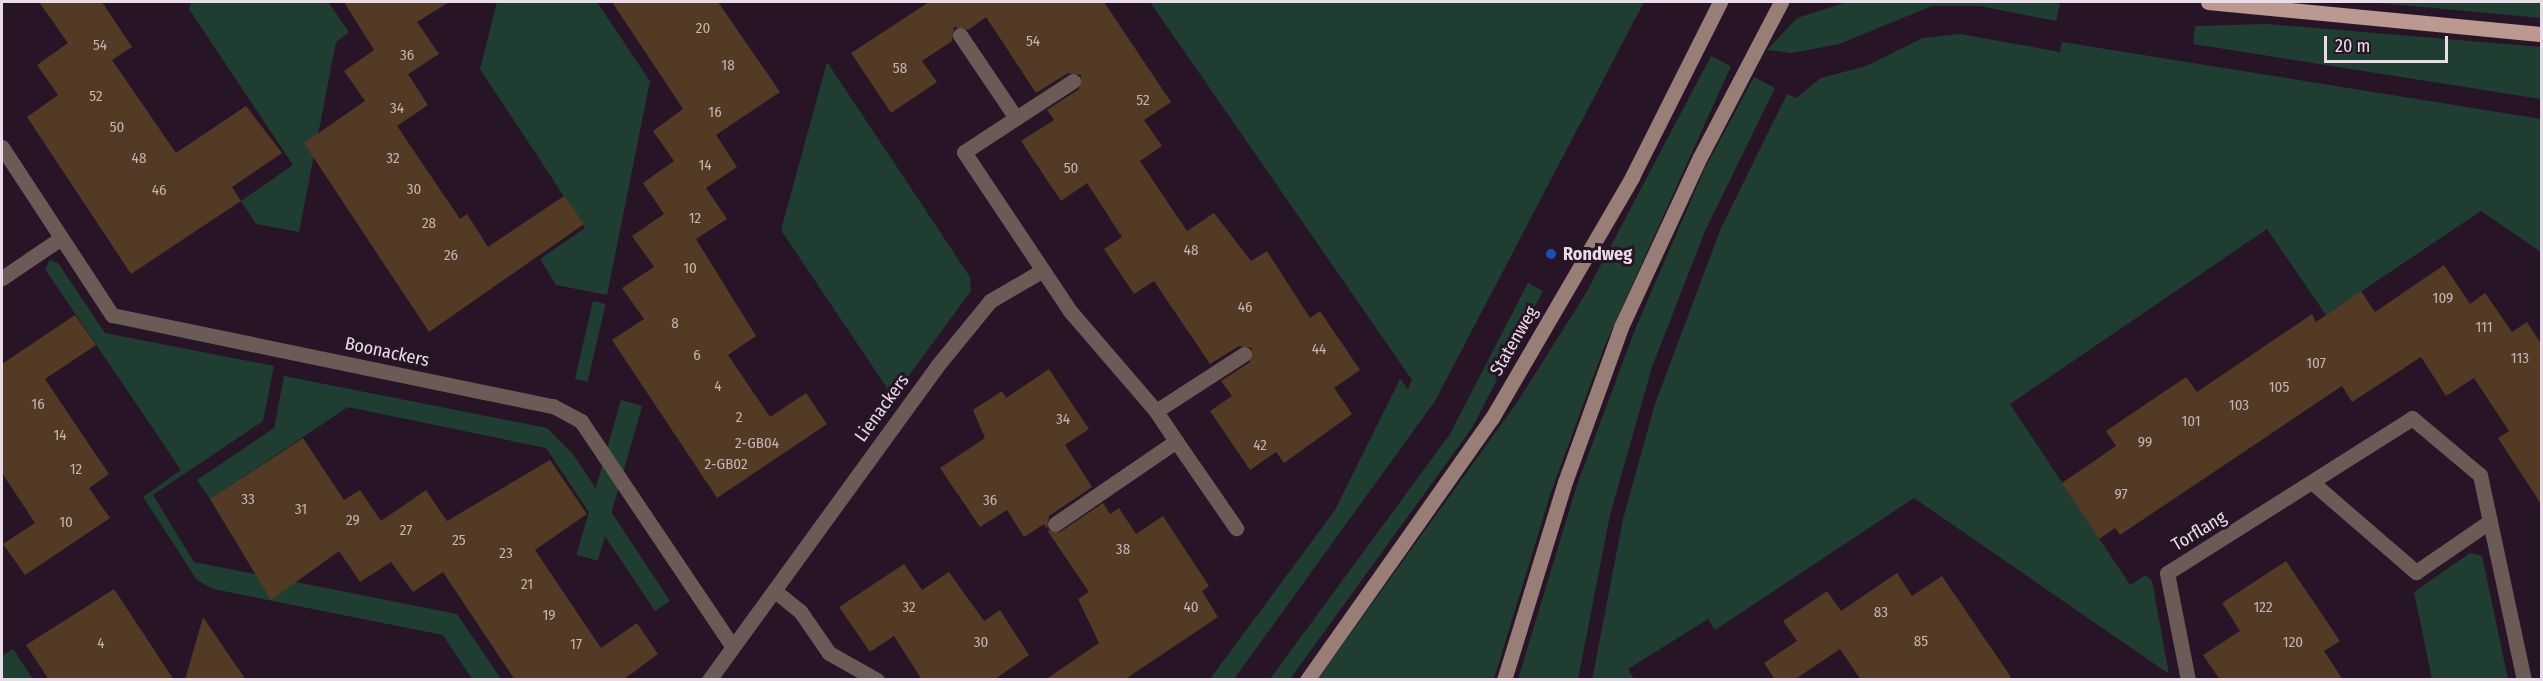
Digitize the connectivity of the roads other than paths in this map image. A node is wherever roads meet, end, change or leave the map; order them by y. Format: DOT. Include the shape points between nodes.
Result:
graph roads {
  1 [pos="1720,2"];
  2 [pos="1781,2"];
  3 [pos="2208,2"];
  4 [pos="2541,34"];
  5 [pos="960,35"];
  6 [pos="1072,81"];
  7 [pos="1016,118"];
  8 [pos="2,147"];
  9 [pos="61,238"];
  10 [pos="1043,270"];
  11 [pos="2,278"];
  12 [pos="1244,354"];
  13 [pos="1156,411"];
  14 [pos="1176,441"];
  15 [pos="2314,484"];
  16 [pos="2489,522"];
  17 [pos="1055,524"];
  18 [pos="1236,528"];
  19 [pos="775,591"];
  20 [pos="733,648"];
  21 [pos="710,680"];
  22 [pos="877,680"];
  23 [pos="1307,680"];
  24 [pos="1504,680"];
  25 [pos="2188,680"];
  26 [pos="2524,680"];
  1 -- 23 [label="street, Statenweg" via="1632,177 1492,418"];
  2 -- 24 [label="street" via="1720,115 1621,327 1565,483"];
  3 -- 4 [label="main road"];
  5 -- 7 [label="street"];
  6 -- 7 [label="street"];
  7 -- 10 [label="street" via="964,152"];
  8 -- 9 [label="street, Boonackers"];
  9 -- 11 [label="street"];
  9 -- 20 [label="street, Boonackers" via="112,315 553,406 581,421"];
  10 -- 13 [label="street" via="1070,311"];
  10 -- 19 [label="street, Lienackers" via="990,302"];
  12 -- 13 [label="street"];
  13 -- 14 [label="street"];
  14 -- 17 [label="street"];
  14 -- 18 [label="street"];
  15 -- 16 [label="street" via="2416,572"];
  15 -- 16 [label="street, Torflang" via="2412,418 2480,476"];
  15 -- 25 [label="street, Torflang" via="2167,573"];
  16 -- 26 [label="street, Torflang"];
  19 -- 20 [label="street, Lienackers"];
  19 -- 22 [label="street" via="800,611 830,653"];
  20 -- 21 [label="street, Lienackers"];
}
